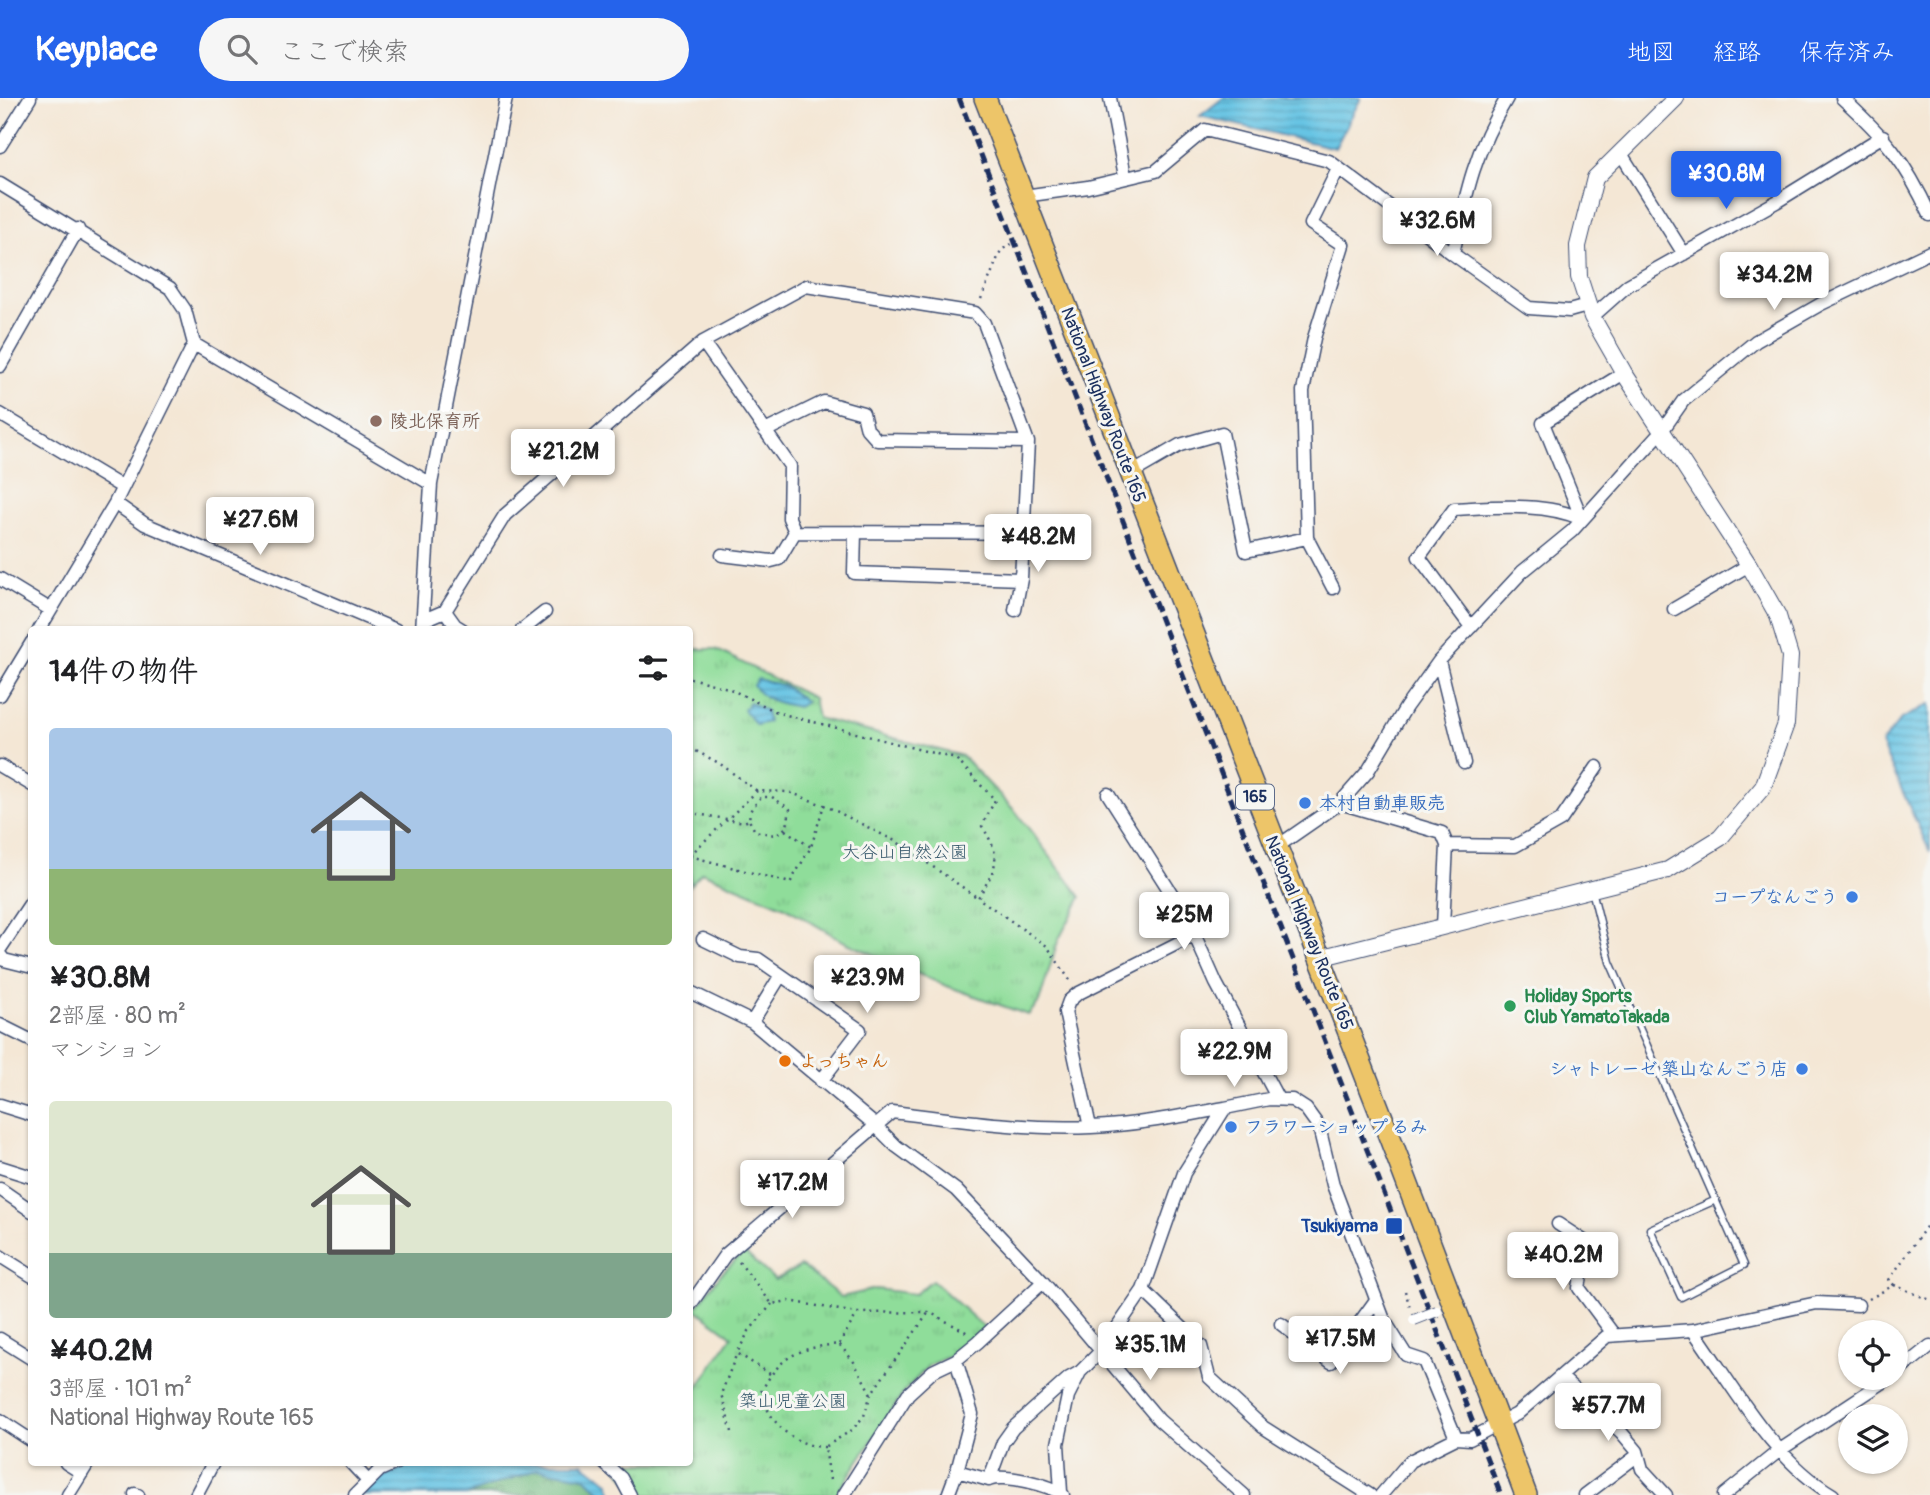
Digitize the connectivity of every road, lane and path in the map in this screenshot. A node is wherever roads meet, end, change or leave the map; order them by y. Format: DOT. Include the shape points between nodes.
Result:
graph roads {
  1 [pos="30,98"];
  2 [pos="506,98"];
  3 [pos="985,98"];
  4 [pos="1110,98"];
  5 [pos="1507,98"];
  6 [pos="1676,98"];
  7 [pos="1842,98"];
  8 [pos="1883,136"];
  9 [pos="0,146"];
  10 [pos="1620,152"];
  11 [pos="1338,169"];
  12 [pos="1125,176"];
  13 [pos="0,184"];
  14 [pos="1024,196"];
  15 [pos="1930,215"];
  16 [pos="78,229"];
  17 [pos="1024,238"];
  18 [pos="1930,252"];
  19 [pos="1453,254"];
  20 [pos="1684,254"];
  21 [pos="1590,312"];
  22 [pos="975,313"];
  23 [pos="703,342"];
  24 [pos="194,344"];
  25 [pos="0,366"];
  26 [pos="1624,373"];
  27 [pos="0,414"];
  28 [pos="1662,430"];
  29 [pos="765,431"];
  30 [pos="1028,442"];
  31 [pos="1130,474"];
  32 [pos="431,484"];
  33 [pos="122,488"];
  34 [pos="115,503"];
  35 [pos="1582,519"];
  36 [pos="795,532"];
  37 [pos="855,532"];
  38 [pos="1072,533"];
  39 [pos="1024,534"];
  40 [pos="1307,538"];
  41 [pos="722,555"];
  42 [pos="1749,565"];
  43 [pos="0,579"];
  44 [pos="1021,579"];
  45 [pos="1334,588"];
  46 [pos="1674,609"];
  47 [pos="51,610"];
  48 [pos="1015,610"];
  49 [pos="445,611"];
  50 [pos="545,612"];
  51 [pos="423,625"];
  52 [pos="41,626"];
  53 [pos="387,626"];
  54 [pos="457,626"];
  55 [pos="527,626"];
  56 [pos="1471,627"];
  57 [pos="28,649"];
  58 [pos="1439,661"];
  59 [pos="693,679"];
  60 [pos="0,695"];
  61 [pos="693,749"];
  62 [pos="1464,763"];
  63 [pos="0,765"];
  64 [pos="1597,767"];
  65 [pos="28,783"];
  66 [pos="757,791"];
  67 [pos="1108,794"];
  68 [pos="1340,803"];
  69 [pos="824,805"];
  70 [pos="696,814"];
  71 [pos="729,820"];
  72 [pos="749,821"];
  73 [pos="785,830"];
  74 [pos="1447,845"];
  75 [pos="811,847"];
  76 [pos="1275,848"];
  77 [pos="693,852"];
  78 [pos="693,856"];
  79 [pos="1591,888"];
  80 [pos="978,898"];
  81 [pos="28,907"];
  82 [pos="1443,926"];
  83 [pos="1194,935"];
  84 [pos="703,939"];
  85 [pos="0,949"];
  86 [pos="0,955"];
  87 [pos="1319,958"];
  88 [pos="28,966"];
  89 [pos="781,975"];
  90 [pos="693,993"];
  91 [pos="1077,994"];
  92 [pos="752,1022"];
  93 [pos="0,1025"];
  94 [pos="28,1039"];
  95 [pos="821,1081"];
  96 [pos="1278,1099"];
  97 [pos="0,1105"];
  98 [pos="1225,1108"];
  99 [pos="28,1114"];
  100 [pos="874,1124"];
  101 [pos="1090,1127"];
  102 [pos="0,1167"];
  103 [pos="28,1176"];
  104 [pos="0,1189"];
  105 [pos="1716,1200"];
  106 [pos="28,1208"];
  107 [pos="1930,1221"];
  108 [pos="1558,1224"];
  109 [pos="730,1252"];
  110 [pos="0,1256"];
  111 [pos="28,1274"];
  112 [pos="1043,1282"];
  113 [pos="1894,1285"];
  114 [pos="1143,1290"];
  115 [pos="1405,1292"];
  116 [pos="1376,1300"];
  117 [pos="1930,1300"];
  118 [pos="693,1301"];
  119 [pos="772,1304"];
  120 [pos="1858,1305"];
  121 [pos="1437,1311"];
  122 [pos="929,1312"];
  123 [pos="857,1313"];
  124 [pos="1414,1320"];
  125 [pos="1281,1324"];
  126 [pos="1693,1330"];
  127 [pos="1614,1335"];
  128 [pos="0,1339"];
  129 [pos="978,1342"];
  130 [pos="839,1344"];
  131 [pos="1930,1346"];
  132 [pos="1102,1350"];
  133 [pos="737,1353"];
  134 [pos="28,1356"];
  135 [pos="956,1360"];
  136 [pos="1908,1364"];
  137 [pos="1080,1372"];
  138 [pos="770,1374"];
  139 [pos="1561,1377"];
  140 [pos="1871,1390"];
  141 [pos="871,1394"];
  142 [pos="0,1420"];
  143 [pos="1499,1424"];
  144 [pos="732,1432"];
  145 [pos="28,1438"];
  146 [pos="1455,1438"];
  147 [pos="825,1447"];
  148 [pos="1780,1450"];
  149 [pos="1638,1455"];
  150 [pos="210,1466"];
  151 [pos="354,1466"];
  152 [pos="391,1466"];
  153 [pos="607,1466"];
  154 [pos="85,1468"];
  155 [pos="957,1471"];
  156 [pos="830,1480"];
  157 [pos="989,1480"];
  158 [pos="368,1481"];
  159 [pos="1062,1494"];
  160 [pos="68,1495"];
  161 [pos="196,1495"];
  162 [pos="355,1495"];
  163 [pos="631,1495"];
  164 [pos="844,1495"];
  165 [pos="947,1495"];
  166 [pos="1244,1495"];
  167 [pos="1370,1495"];
  168 [pos="1381,1495"];
  169 [pos="1525,1495"];
  170 [pos="1585,1495"];
  171 [pos="1666,1495"];
  172 [pos="1724,1495"];
  173 [pos="1833,1495"];
  1 -- 9 [label="street"];
  2 -- 32 [label="street"];
  3 -- 14 [label="highway, National Highway Route 165 / 165"];
  4 -- 12 [label="street"];
  5 -- 19 [label="street" via="1486,132 1473,166"];
  6 -- 10 [label="street"];
  7 -- 8 [label="street"];
  8 -- 15 [label="street" via="1912,174"];
  8 -- 20 [label="street"];
  10 -- 20 [label="street"];
  10 -- 21 [label="street" via="1595,178 1578,246 1579,277"];
  11 -- 12 [label="street" via="1329,161 1205,130 1156,171"];
  11 -- 19 [label="street"];
  11 -- 40 [label="street" via="1311,224 1343,245 1303,391"];
  12 -- 14 [label="street" via="1088,187"];
  13 -- 16 [label="street"];
  14 -- 31 [label="highway, National Highway Route 165 / 165"];
  16 -- 24 [label="street" via="170,288 185,310"];
  16 -- 25 [label="street"];
  17 -- 22 [label="path" via="1001,250"];
  18 -- 28 [label="street" via="1844,292 1756,341 1682,401"];
  19 -- 21 [label="street" via="1529,308"];
  20 -- 21 [label="street"];
  21 -- 26 [label="street"];
  22 -- 23 [label="street" via="806,286"];
  22 -- 30 [label="street" via="984,323"];
  23 -- 29 [label="street"];
  23 -- 49 [label="street" via="505,515"];
  24 -- 32 [label="street"];
  24 -- 33 [label="street"];
  26 -- 28 [label="street"];
  26 -- 35 [label="street" via="1543,423"];
  27 -- 33 [label="street"];
  28 -- 35 [label="street"];
  28 -- 42 [label="street"];
  29 -- 30 [label="street" via="824,402 863,413 867,429 877,440"];
  29 -- 36 [label="street" via="790,466 789,518"];
  30 -- 39 [label="street"];
  31 -- 40 [label="street" via="1180,445 1222,433 1246,551"];
  31 -- 76 [label="highway, National Highway Route 165 / 165"];
  32 -- 51 [label="street"];
  33 -- 34 [label="street"];
  34 -- 47 [label="street"];
  34 -- 53 [label="street" via="145,524"];
  35 -- 56 [label="street" via="1522,572"];
  35 -- 56 [label="street" via="1543,510 1454,509 1419,557"];
  36 -- 37 [label="street"];
  36 -- 41 [label="street" via="779,559"];
  37 -- 39 [label="street"];
  37 -- 44 [label="street" via="854,573"];
  38 -- 39 [label="street"];
  39 -- 44 [label="street"];
  40 -- 45 [label="street"];
  42 -- 46 [label="street"];
  42 -- 79 [label="street" via="1778,616 1790,656 1786,724 1763,787 1720,838 1668,870"];
  43 -- 47 [label="street"];
  44 -- 48 [label="street"];
  47 -- 52 [label="street"];
  49 -- 51 [label="street"];
  49 -- 54 [label="street"];
  50 -- 55 [label="street"];
  56 -- 58 [label="street"];
  57 -- 60 [label="street"];
  58 -- 62 [label="street"];
  58 -- 68 [label="street" via="1368,771"];
  59 -- 80 [label="path" via="728,688 779,713 956,760 995,800 982,826 995,846 997,865"];
  61 -- 66 [label="path" via="719,762"];
  63 -- 65 [label="street"];
  64 -- 74 [label="street" via="1561,820 1515,846"];
  66 -- 69 [label="path" via="789,792"];
  66 -- 71 [label="path"];
  67 -- 83 [label="street"];
  68 -- 74 [label="street" via="1442,833"];
  68 -- 76 [label="street"];
  69 -- 75 [label="path"];
  69 -- 80 [label="path" via="897,842"];
  70 -- 71 [label="path"];
  71 -- 72 [label="path"];
  71 -- 77 [label="path"];
  72 -- 73 [label="path" via="755,831 766,835"];
  72 -- 73 [label="path" via="755,802 772,797 790,809"];
  73 -- 75 [label="path"];
  74 -- 82 [label="street"];
  75 -- 78 [label="path" via="790,883"];
  76 -- 87 [label="highway, National Highway Route 165 / 165"];
  79 -- 82 [label="street"];
  79 -- 105 [label="lane" via="1610,962"];
  80 -- 91 [label="path" via="1047,946 1065,968"];
  81 -- 85 [label="street"];
  82 -- 87 [label="street"];
  83 -- 91 [label="street"];
  83 -- 96 [label="street"];
  84 -- 89 [label="street" via="740,957 758,959"];
  86 -- 88 [label="street"];
  87 -- 143 [label="highway, National Highway Route 165 / 165"];
  89 -- 92 [label="street"];
  89 -- 95 [label="street" via="860,1030"];
  90 -- 92 [label="street"];
  91 -- 101 [label="street" via="1065,1012"];
  92 -- 95 [label="street"];
  93 -- 94 [label="street"];
  95 -- 100 [label="street"];
  96 -- 98 [label="street"];
  96 -- 116 [label="street" via="1292,1100 1306,1109 1319,1126 1333,1185"];
  97 -- 99 [label="street"];
  98 -- 101 [label="street"];
  98 -- 114 [label="street" via="1184,1173"];
  100 -- 101 [label="street" via="892,1112"];
  100 -- 109 [label="street"];
  100 -- 112 [label="street" via="956,1190"];
  102 -- 103 [label="street"];
  104 -- 106 [label="street"];
  105 -- 105 [label="lane" via="1744,1265 1681,1297 1650,1229"];
  107 -- 113 [label="path" via="1889,1280"];
  108 -- 127 [label="street" via="1587,1244 1579,1288"];
  109 -- 118 [label="street"];
  109 -- 119 [label="path"];
  110 -- 111 [label="street"];
  112 -- 129 [label="street"];
  112 -- 132 [label="street"];
  113 -- 117 [label="path"];
  113 -- 120 [label="path"];
  114 -- 132 [label="street"];
  114 -- 167 [label="street" via="1201,1346 1209,1377 1263,1426"];
  115 -- 124 [label="path"];
  116 -- 125 [label="street" via="1331,1362"];
  116 -- 146 [label="street" via="1406,1355 1424,1361"];
  119 -- 123 [label="path" via="789,1301"];
  119 -- 133 [label="path"];
  120 -- 126 [label="street" via="1817,1303"];
  121 -- 124 [label="street, bridge"];
  122 -- 123 [label="path"];
  122 -- 129 [label="path"];
  122 -- 141 [label="path"];
  123 -- 130 [label="path"];
  126 -- 127 [label="street"];
  126 -- 148 [label="street"];
  127 -- 139 [label="street" via="1607,1336"];
  128 -- 134 [label="street"];
  129 -- 135 [label="street"];
  130 -- 138 [label="path" via="806,1347"];
  130 -- 141 [label="path" via="855,1362"];
  131 -- 136 [label="street"];
  132 -- 137 [label="street"];
  132 -- 166 [label="street" via="1159,1420"];
  133 -- 138 [label="path"];
  133 -- 144 [label="path" via="721,1394"];
  135 -- 155 [label="street" via="972,1414"];
  135 -- 164 [label="street" via="933,1371 908,1394"];
  137 -- 157 [label="street" via="1013,1428"];
  137 -- 159 [label="street" via="1060,1423"];
  138 -- 147 [label="path" via="761,1392 776,1424 806,1446"];
  139 -- 143 [label="street"];
  139 -- 149 [label="street" via="1621,1432"];
  140 -- 148 [label="street"];
  141 -- 147 [label="path" via="864,1416 852,1430"];
  142 -- 145 [label="street"];
  143 -- 146 [label="street" via="1470,1439"];
  143 -- 169 [label="highway, National Highway Route 165 / 165"];
  146 -- 168 [label="street" via="1410,1461"];
  147 -- 156 [label="path"];
  148 -- 172 [label="street"];
  148 -- 173 [label="street" via="1810,1481"];
  149 -- 170 [label="street"];
  149 -- 171 [label="street" via="1642,1469"];
  150 -- 161 [label="street"];
  151 -- 158 [label="street"];
  152 -- 158 [label="street"];
  153 -- 163 [label="street"];
  154 -- 160 [label="street"];
  155 -- 157 [label="street"];
  155 -- 165 [label="street"];
  157 -- 159 [label="street" via="1027,1482"];
  158 -- 162 [label="street"];
}
